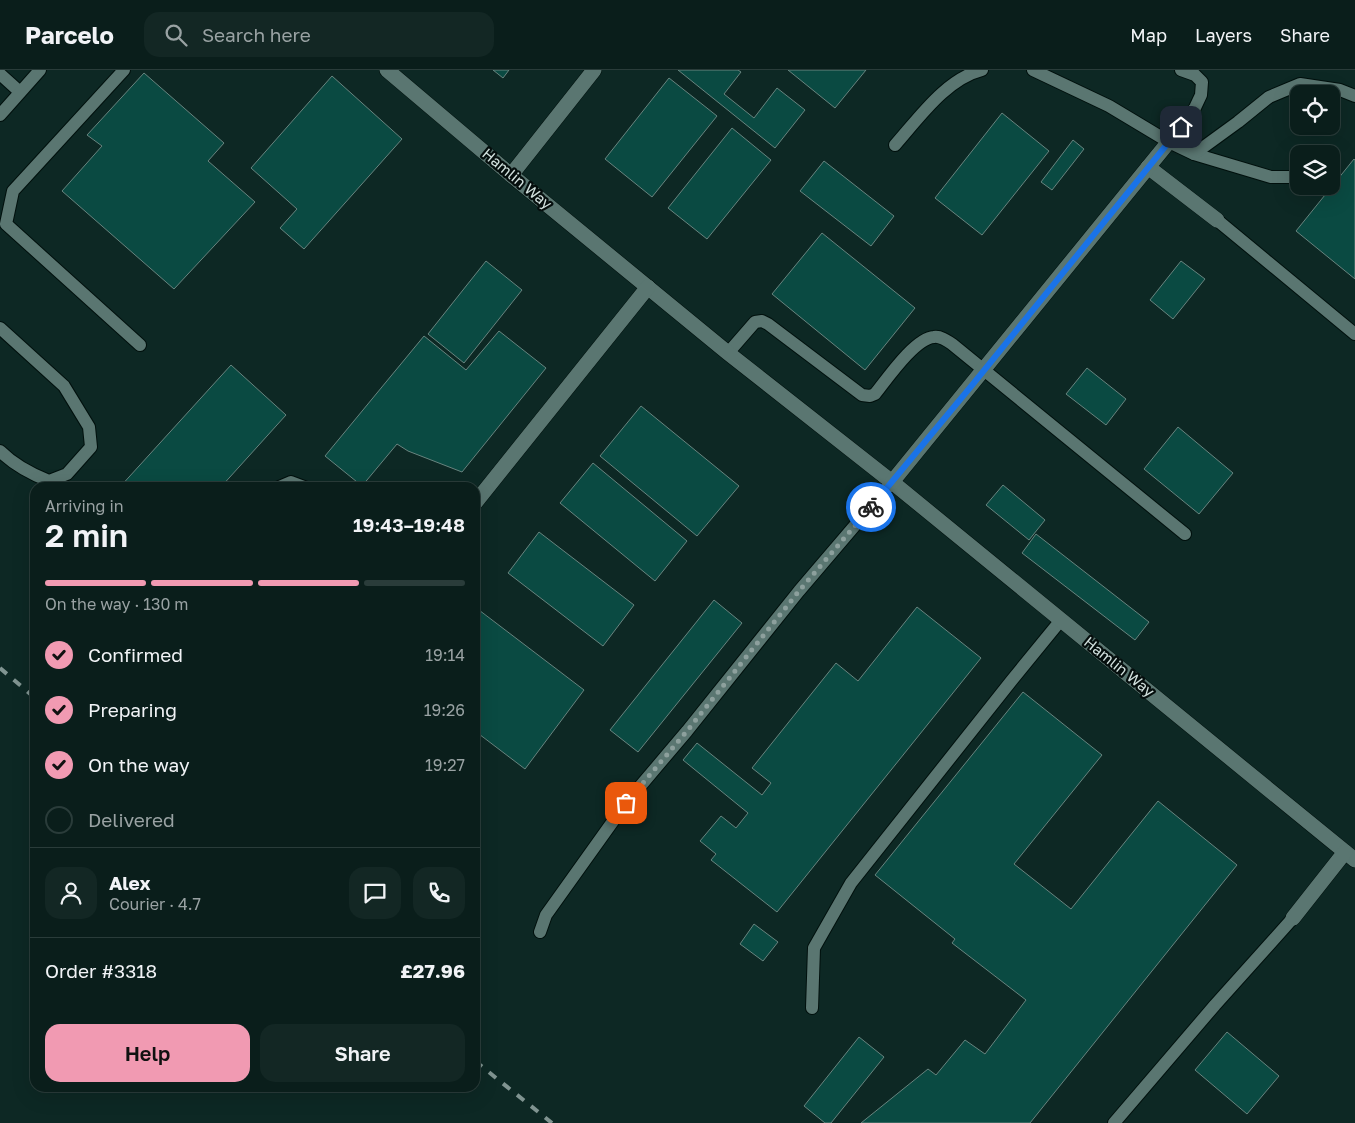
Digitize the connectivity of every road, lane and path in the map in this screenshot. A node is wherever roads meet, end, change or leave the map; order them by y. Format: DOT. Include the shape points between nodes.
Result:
graph roads {
  1 [pos="40,70"];
  2 [pos="124,70"];
  3 [pos="387,70"];
  4 [pos="594,70"];
  5 [pos="982,70"];
  6 [pos="1033,70"];
  7 [pos="1181,70"];
  8 [pos="0,74"];
  9 [pos="20,92"];
  10 [pos="1355,96"];
  11 [pos="1193,112"];
  12 [pos="0,115"];
  13 [pos="1169,142"];
  14 [pos="895,145"];
  15 [pos="1194,154"];
  16 [pos="1148,167"];
  17 [pos="511,175"];
  18 [pos="1290,177"];
  19 [pos="1217,220"];
  20 [pos="648,287"];
  21 [pos="0,328"];
  22 [pos="1355,334"];
  23 [pos="140,345"];
  24 [pos="728,353"];
  25 [pos="984,370"];
  26 [pos="0,450"];
  27 [pos="892,482"];
  28 [pos="480,497"];
  29 [pos="1185,534"];
  30 [pos="1061,620"];
  31 [pos="1350,856"];
  32 [pos="1293,918"];
  33 [pos="540,932"];
  34 [pos="812,1008"];
  35 [pos="1114,1123"];
  1 -- 9 [label="lane"];
  2 -- 23 [label="lane" via="13,191 6,224"];
  3 -- 17 [label="street, Hamlin Way"];
  4 -- 17 [label="street"];
  5 -- 14 [label="lane" via="957,82 939,96"];
  6 -- 13 [label="lane" via="1109,106"];
  7 -- 11 [label="lane" via="1195,75 1202,82 1201,95"];
  8 -- 9 [label="lane"];
  9 -- 12 [label="lane"];
  10 -- 15 [label="lane" via="1340,90 1300,84 1269,97"];
  11 -- 13 [label="street"];
  13 -- 15 [label="lane"];
  13 -- 16 [label="street"];
  15 -- 18 [label="lane" via="1271,177"];
  16 -- 19 [label="street"];
  16 -- 25 [label="street"];
  17 -- 20 [label="street, Hamlin Way"];
  19 -- 22 [label="lane"];
  20 -- 24 [label="street, Hamlin Way"];
  20 -- 28 [label="street"];
  21 -- 26 [label="lane" via="64,386 89,427 92,447 67,474 50,481 9,460"];
  24 -- 25 [label="lane" via="754,322 762,321 862,395 875,394 911,350 923,339 934,336 952,344"];
  24 -- 27 [label="street, Hamlin Way"];
  25 -- 27 [label="street"];
  25 -- 29 [label="lane"];
  27 -- 30 [label="street, Hamlin Way"];
  27 -- 33 [label="lane" via="626,803 546,916"];
  30 -- 31 [label="street, Hamlin Way"];
  30 -- 34 [label="lane" via="851,883 814,948"];
  31 -- 32 [label="street, Hamlin Way"];
  32 -- 35 [label="lane"];
}
